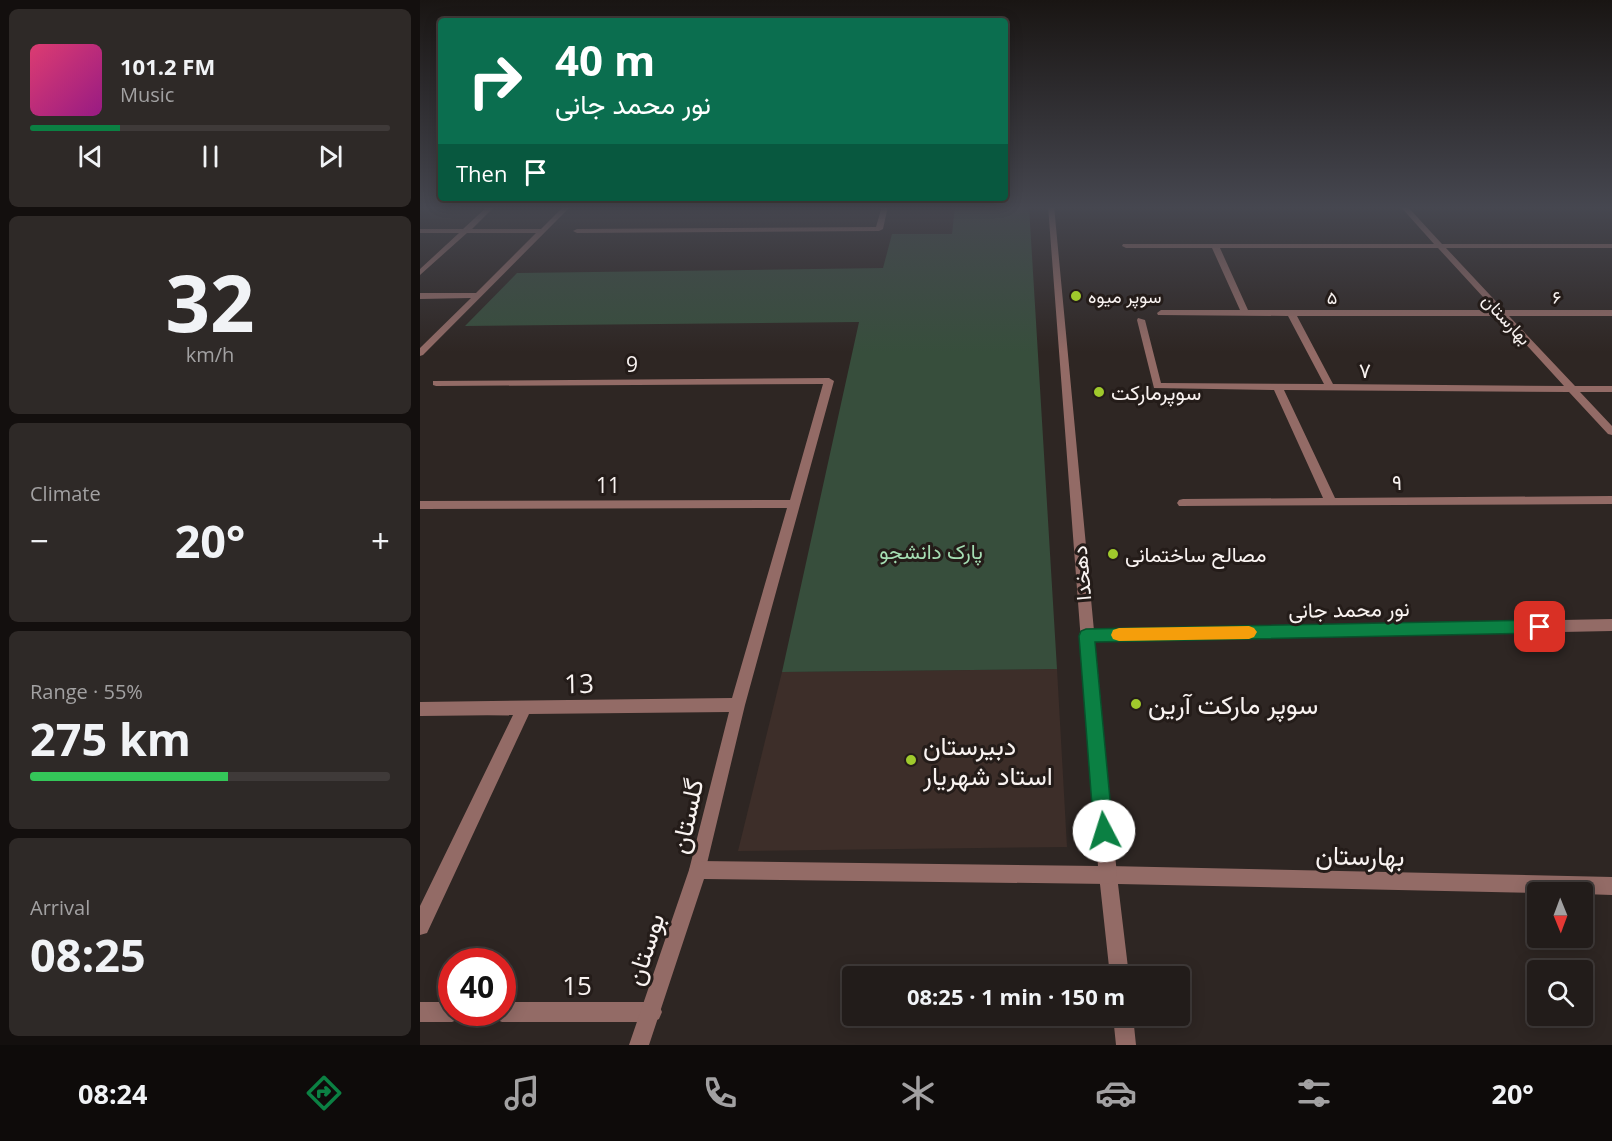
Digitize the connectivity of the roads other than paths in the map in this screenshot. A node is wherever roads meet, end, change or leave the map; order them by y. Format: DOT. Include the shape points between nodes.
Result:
graph roads {
  1 [pos="439,255"];
  2 [pos="519,255"];
  3 [pos="1055,255"];
  4 [pos="1219,255"];
  5 [pos="1447,255"];
  6 [pos="420,273"];
  7 [pos="478,295"];
  8 [pos="420,296"];
  9 [pos="1161,313"];
  10 [pos="1245,313"];
  11 [pos="1291,313"];
  12 [pos="1612,313"];
  13 [pos="1503,314"];
  14 [pos="1141,320"];
  15 [pos="420,353"];
  16 [pos="829,381"];
  17 [pos="436,383"];
  18 [pos="1278,387"];
  19 [pos="1330,387"];
  20 [pos="1573,389"];
  21 [pos="1612,389"];
  22 [pos="1612,432"];
  23 [pos="1612,500"];
  24 [pos="1331,502"];
  25 [pos="1183,503"];
  26 [pos="796,504"];
  27 [pos="420,505"];
  28 [pos="1612,625"];
  29 [pos="1086,636"];
  30 [pos="738,705"];
  31 [pos="524,708"];
  32 [pos="420,709"];
  33 [pos="698,870"];
  34 [pos="1108,875"];
  35 [pos="1612,886"];
  36 [pos="420,926"];
  37 [pos="1118,966"];
  38 [pos="420,1012"];
  39 [pos="438,1012"];
  40 [pos="516,1012"];
  41 [pos="652,1012"];
  42 [pos="1124,1026"];
  43 [pos="639,1045"];
  44 [pos="1126,1045"];
  1 -- 6 [label="street"];
  2 -- 7 [label="street"];
  3 -- 29 [label="street, دهخدا"];
  4 -- 10 [label="street"];
  5 -- 13 [label="street, بهارستان"];
  7 -- 8 [label="street"];
  7 -- 15 [label="street"];
  9 -- 10 [label="street, ۵"];
  10 -- 11 [label="street, ۵"];
  11 -- 13 [label="street, ۵"];
  11 -- 19 [label="street"];
  12 -- 13 [label="street, ۶"];
  13 -- 20 [label="street, بهارستان"];
  14 -- 18 [label="street, ۷" via="1157,386"];
  16 -- 17 [label="street, 9"];
  16 -- 26 [label="street, گلستان"];
  18 -- 19 [label="street, ۷"];
  18 -- 24 [label="street"];
  19 -- 20 [label="street, ۷"];
  20 -- 21 [label="street, ۷"];
  20 -- 22 [label="street, بهارستان"];
  23 -- 24 [label="street, ۹"];
  24 -- 25 [label="street, ۹"];
  26 -- 27 [label="street, 11"];
  26 -- 30 [label="street, گلستان"];
  28 -- 29 [label="street, نور محمد جانی"];
  29 -- 34 [label="street, دهخدا"];
  30 -- 31 [label="street, 13"];
  30 -- 33 [label="street, گلستان"];
  31 -- 32 [label="street, 13"];
  31 -- 36 [label="street"];
  33 -- 34 [label="street, گلستان"];
  33 -- 41 [label="street, بوستان"];
  34 -- 35 [label="street, بهارستان"];
  34 -- 37 [label="street, دهخدا"];
  38 -- 39 [label="street"];
  40 -- 41 [label="street, 15"];
  41 -- 43 [label="street, بوستان"];
  42 -- 44 [label="street"];
}
